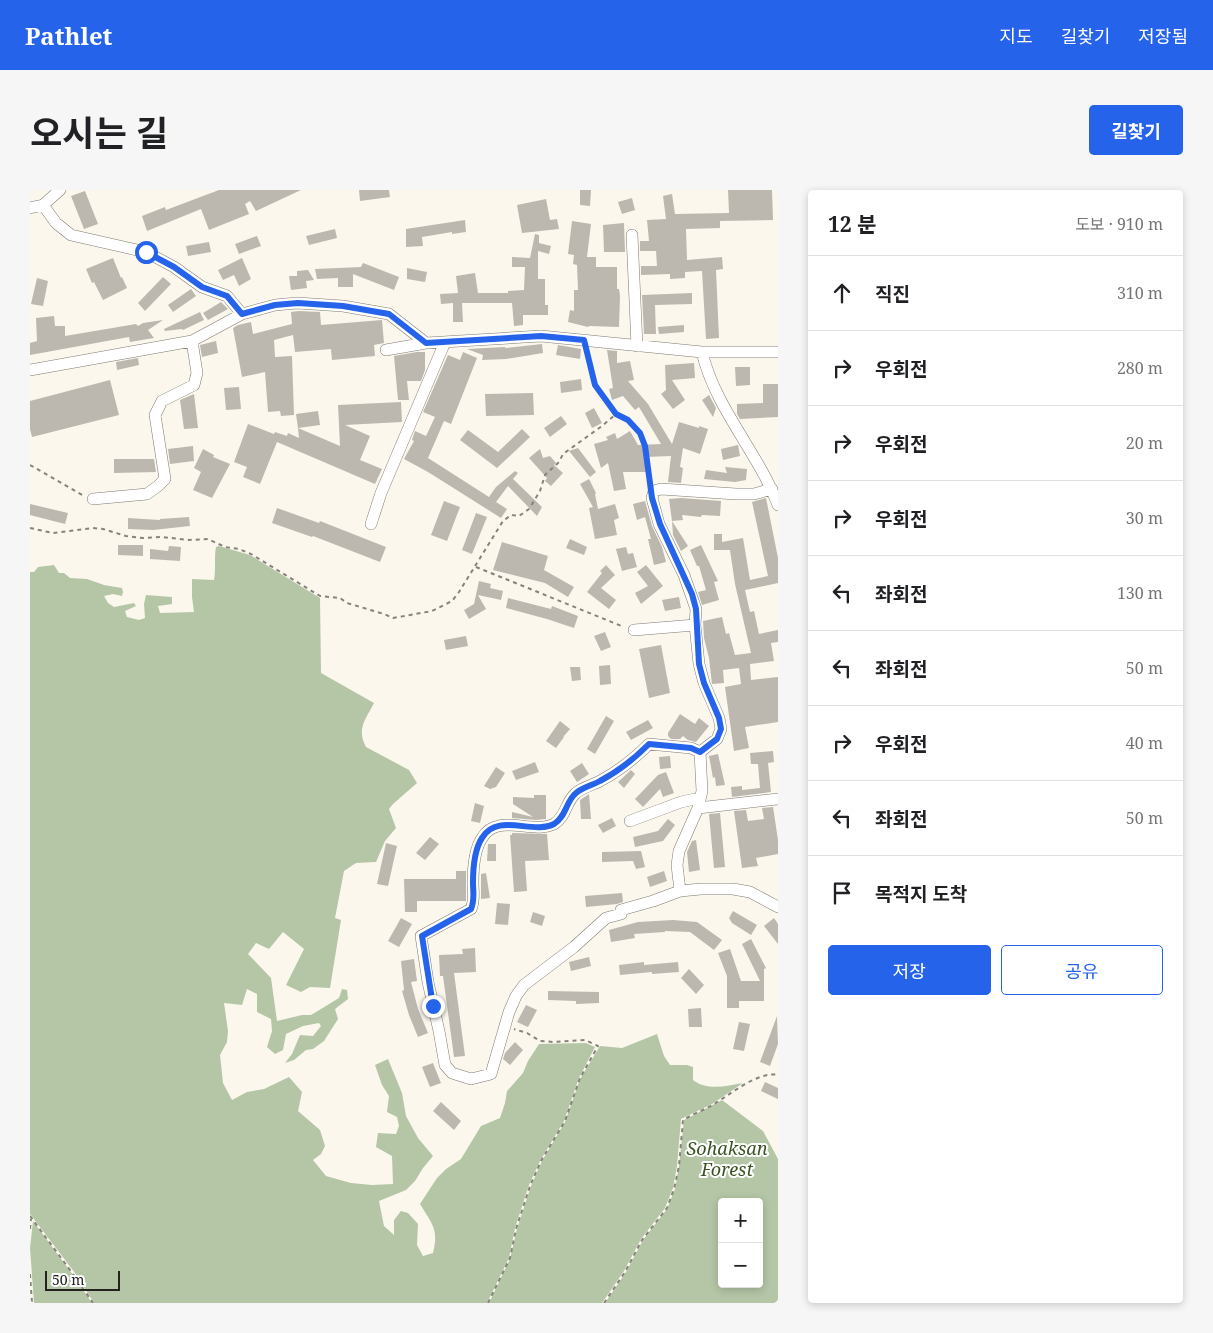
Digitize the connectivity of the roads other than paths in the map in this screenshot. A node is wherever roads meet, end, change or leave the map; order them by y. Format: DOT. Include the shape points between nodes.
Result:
graph roads {
  1 [pos="60,190"];
  2 [pos="43,205"];
  3 [pos="30,208"];
  4 [pos="632,235"];
  5 [pos="242,314"];
  6 [pos="192,341"];
  7 [pos="445,342"];
  8 [pos="426,343"];
  9 [pos="637,346"];
  10 [pos="386,350"];
  11 [pos="702,352"];
  12 [pos="778,352"];
  13 [pos="30,370"];
  14 [pos="772,489"];
  15 [pos="93,498"];
  16 [pos="778,505"];
  17 [pos="370,524"];
  18 [pos="695,625"];
  19 [pos="634,630"];
  20 [pos="700,752"];
  21 [pos="778,799"];
  22 [pos="699,803"];
  23 [pos="630,821"];
  24 [pos="680,891"];
  25 [pos="778,907"];
  1 -- 2 [label="street"];
  2 -- 3 [label="street"];
  2 -- 5 [label="street" via="56,223 72,235 146,252 202,287 227,296"];
  4 -- 9 [label="street"];
  5 -- 6 [label="street"];
  5 -- 8 [label="street" via="298,303 343,306 389,314"];
  6 -- 13 [label="street"];
  6 -- 15 [label="street" via="198,373 194,385 162,401 156,415 165,479 147,494"];
  7 -- 8 [label="street"];
  7 -- 9 [label="street" via="541,336"];
  7 -- 17 [label="street"];
  8 -- 10 [label="street"];
  9 -- 11 [label="street"];
  11 -- 12 [label="street"];
  11 -- 14 [label="street" via="730,418"];
  14 -- 16 [label="street"];
  14 -- 18 [label="street" via="754,494 654,491 652,498 660,524 692,594 696,609"];
  18 -- 19 [label="street"];
  18 -- 20 [label="street" via="699,664 721,729 717,739"];
  20 -- 22 [label="street" via="702,791"];
  20 -- 24 [label="street" via="691,748 649,744 627,765 576,792 554,824 542,827 503,825 482,836 473,870 474,901 471,909 422,936 445,1065 452,1073 471,1080 491,1074 504,1026 524,984 574,947 606,918 621,914 620,910"];
  21 -- 22 [label="street"];
  22 -- 23 [label="street" via="681,802"];
  22 -- 24 [label="street" via="679,852"];
  24 -- 25 [label="street" via="741,890"];
}
